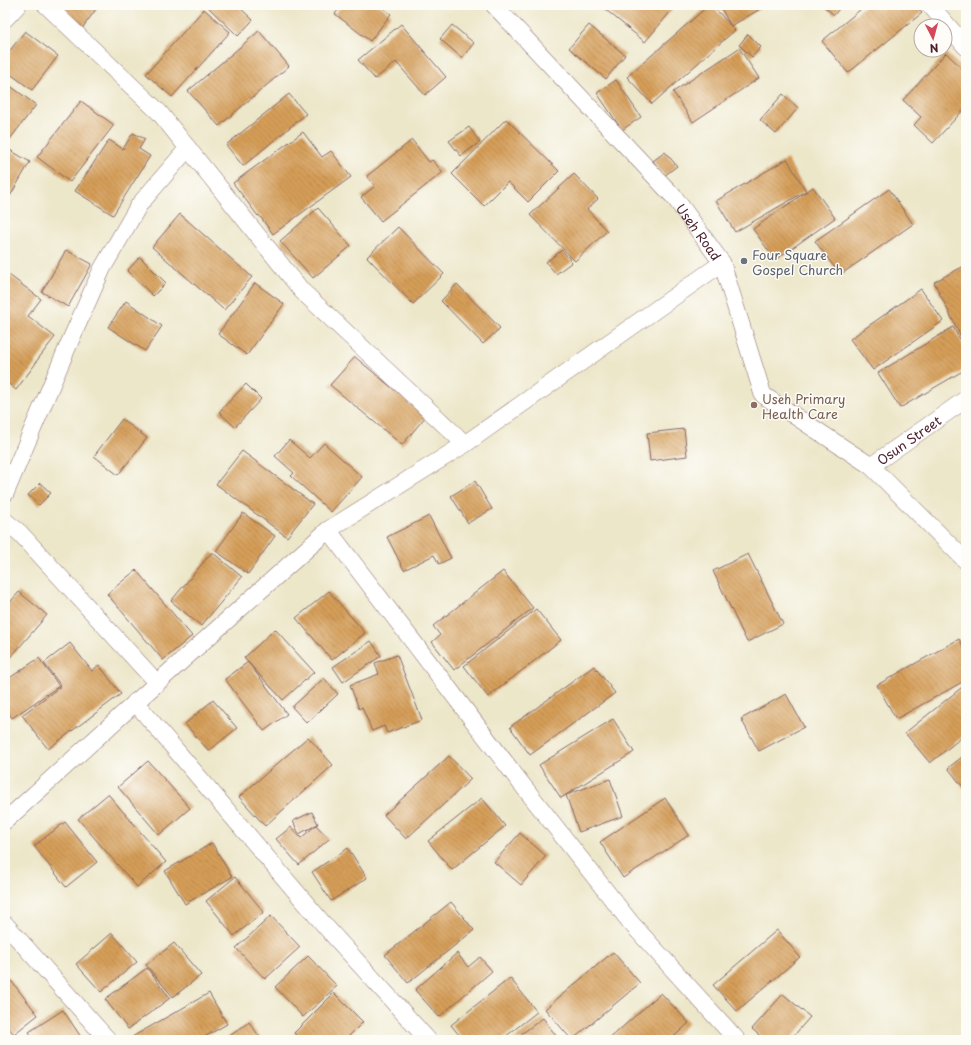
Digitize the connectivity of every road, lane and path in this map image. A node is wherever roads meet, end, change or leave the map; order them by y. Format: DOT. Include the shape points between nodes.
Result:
graph roads {
  1 [pos="18,5"];
  2 [pos="46,5"];
  3 [pos="494,5"];
  4 [pos="930,5"];
  5 [pos="5,19"];
  6 [pos="966,47"];
  7 [pos="188,148"];
  8 [pos="722,263"];
  9 [pos="966,399"];
  10 [pos="465,444"];
  11 [pos="871,466"];
  12 [pos="5,494"];
  13 [pos="5,521"];
  14 [pos="328,530"];
  15 [pos="966,561"];
  16 [pos="157,683"];
  17 [pos="136,702"];
  18 [pos="5,821"];
  19 [pos="5,924"];
  20 [pos="108,1040"];
  21 [pos="428,1040"];
  22 [pos="737,1040"];
  1 -- 5 [label="street"];
  2 -- 7 [label="street" via="159,112"];
  3 -- 8 [label="street, Useh Road" via="675,198"];
  4 -- 6 [label="street"];
  7 -- 10 [label="street" via="302,291"];
  7 -- 12 [label="street" via="139,205 102,268"];
  8 -- 10 [label="street"];
  8 -- 11 [label="street, Useh Road" via="763,395"];
  9 -- 11 [label="street, Osun Street"];
  10 -- 14 [label="street"];
  11 -- 15 [label="street, Useh Road"];
  13 -- 16 [label="street" via="20,533"];
  14 -- 16 [label="street"];
  14 -- 22 [label="street" via="520,782 627,917"];
  16 -- 17 [label="street"];
  17 -- 18 [label="street"];
  17 -- 21 [label="street" via="326,927"];
  19 -- 20 [label="street"];
}
